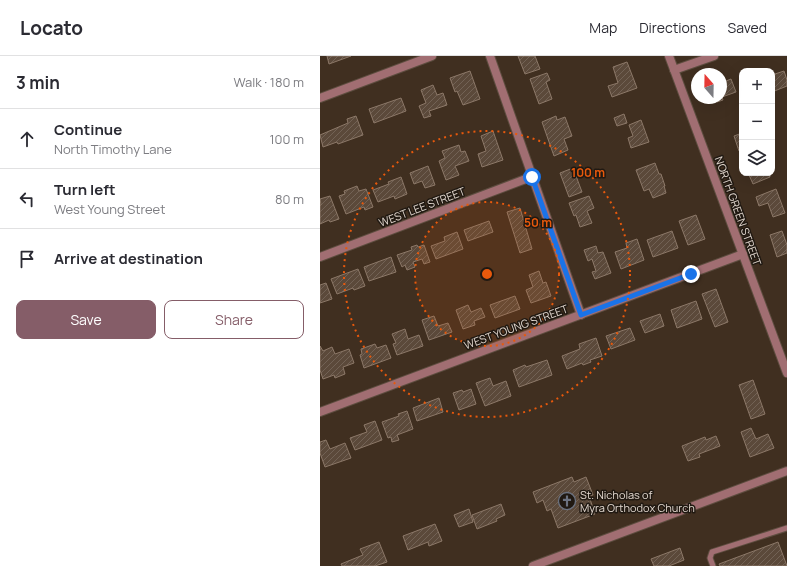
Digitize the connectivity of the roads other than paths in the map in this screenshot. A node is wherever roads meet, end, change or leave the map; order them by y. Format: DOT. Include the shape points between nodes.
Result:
graph roads {
  1 [pos="432,56"];
  2 [pos="490,56"];
  3 [pos="669,56"];
  4 [pos="714,56"];
  5 [pos="674,70"];
  6 [pos="320,98"];
  7 [pos="532,177"];
  8 [pos="743,254"];
  9 [pos="320,257"];
  10 [pos="581,315"];
  11 [pos="787,373"];
  12 [pos="320,412"];
  13 [pos="787,471"];
  14 [pos="787,528"];
  15 [pos="533,566"];
  16 [pos="713,566"];
  1 -- 6 [label="street"];
  2 -- 7 [label="street"];
  3 -- 5 [label="street, NORTH GREEN STREET"];
  4 -- 5 [label="street"];
  5 -- 8 [label="street, NORTH GREEN STREET"];
  7 -- 9 [label="street, WEST LEE STREET"];
  7 -- 10 [label="street"];
  8 -- 10 [label="street, WEST YOUNG STREET"];
  8 -- 11 [label="street, NORTH GREEN STREET"];
  10 -- 12 [label="street, WEST YOUNG STREET"];
  13 -- 15 [label="street"];
  14 -- 16 [label="lane" via="712,552 710,558"];
}
